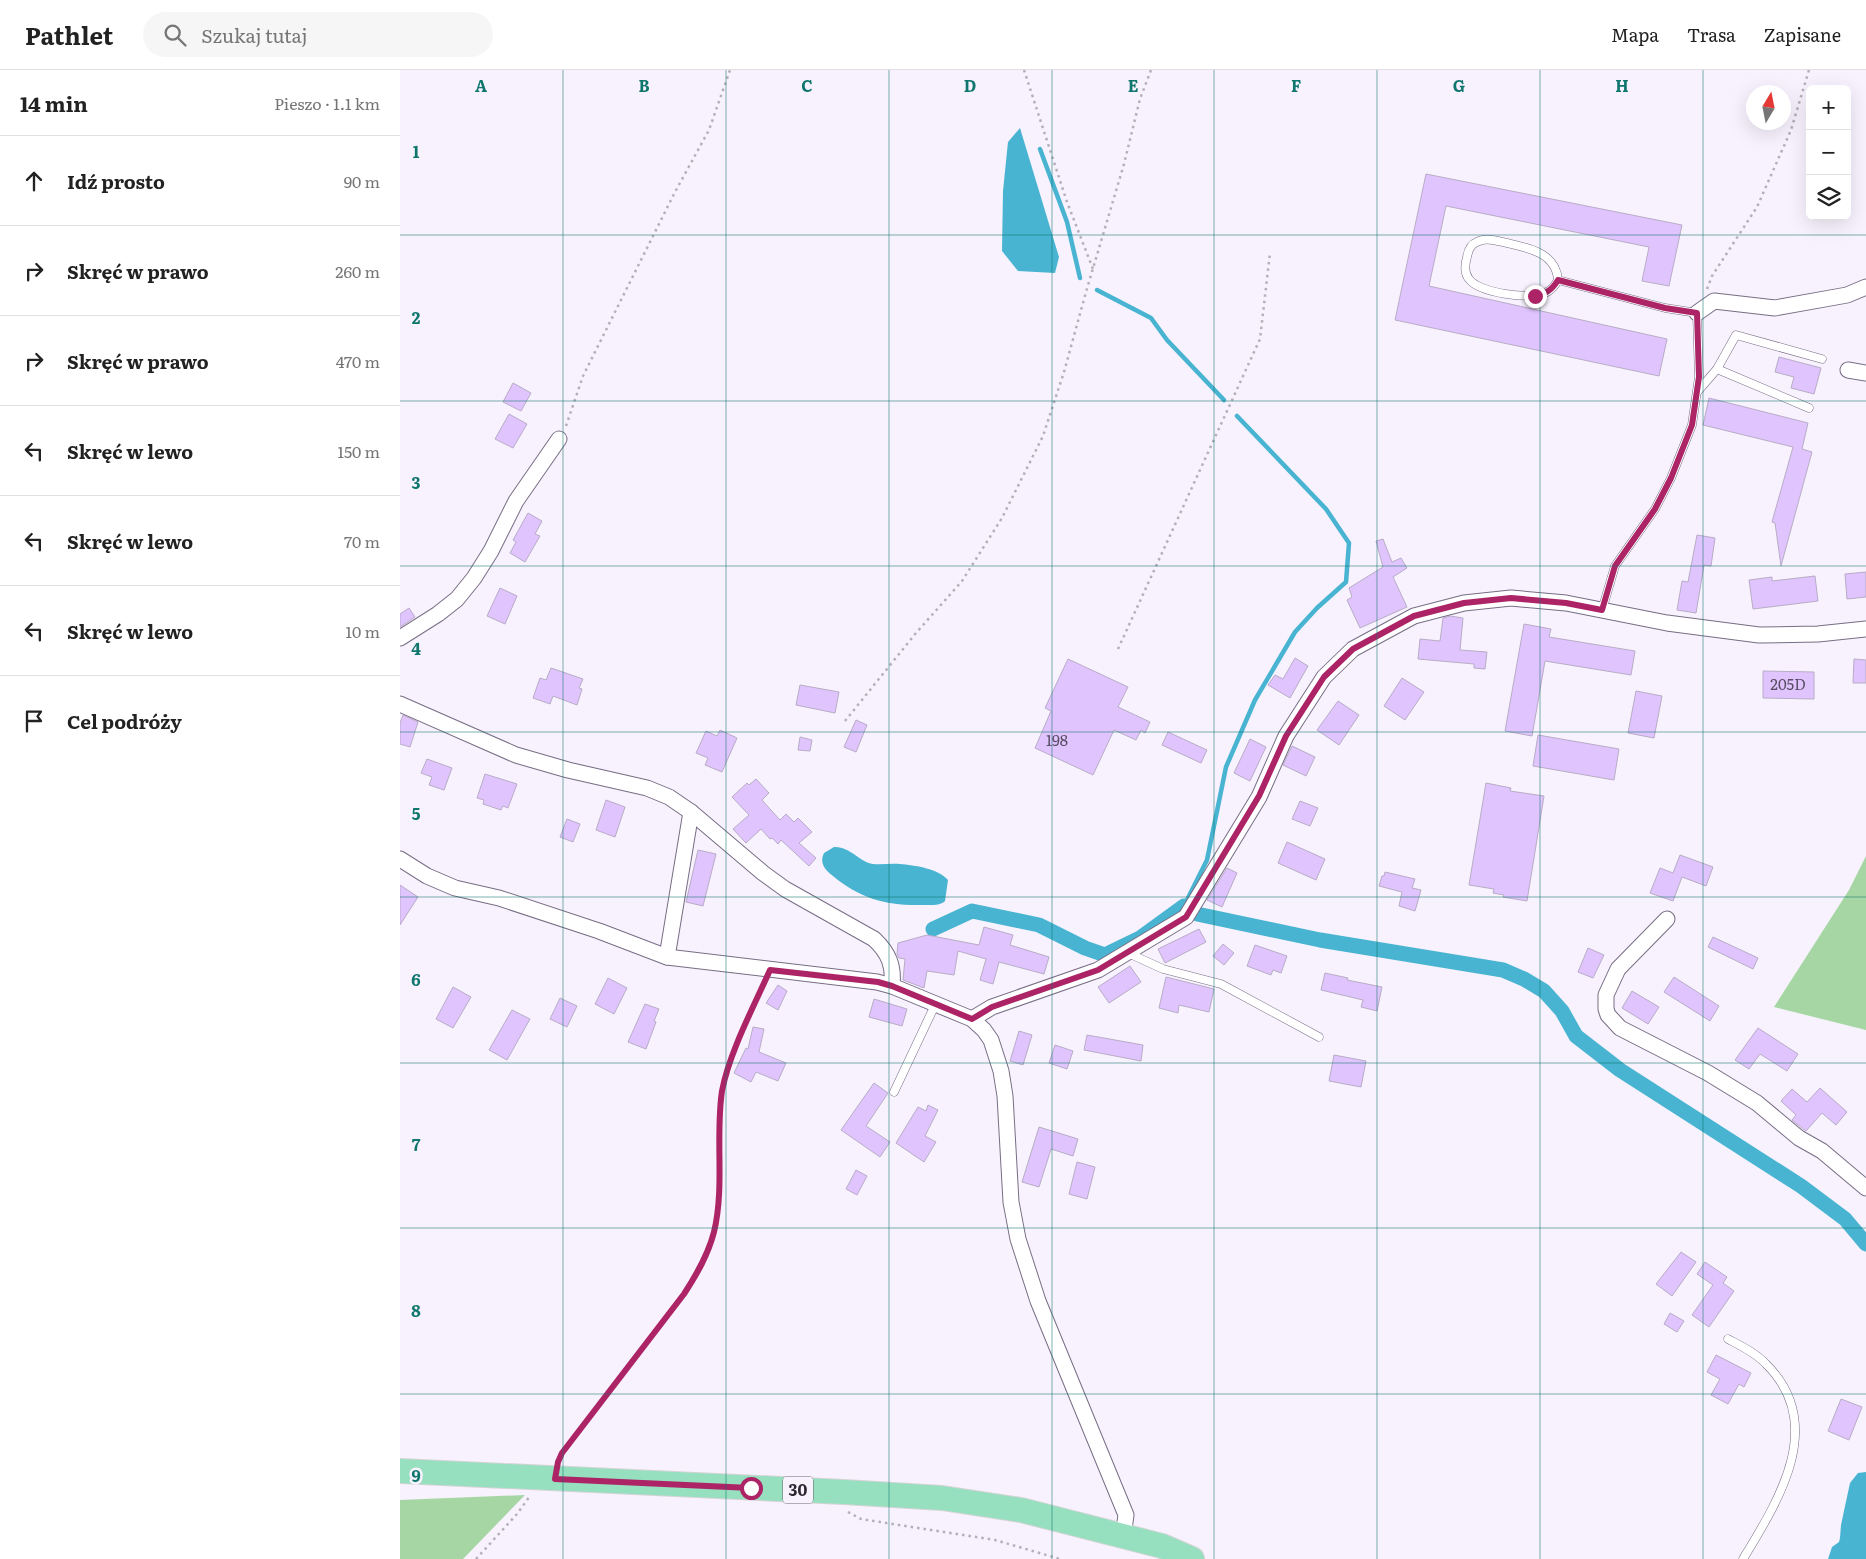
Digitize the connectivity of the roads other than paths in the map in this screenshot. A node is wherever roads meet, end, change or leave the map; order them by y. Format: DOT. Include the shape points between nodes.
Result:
graph roads {
  1 [pos="1558,280"];
  2 [pos="1866,287"];
  3 [pos="1697,313"];
  4 [pos="1822,359"];
  5 [pos="1717,368"];
  6 [pos="1848,370"];
  7 [pos="1866,373"];
  8 [pos="1697,393"];
  9 [pos="1809,408"];
  10 [pos="559,439"];
  11 [pos="1602,610"];
  12 [pos="1866,629"];
  13 [pos="400,638"];
  14 [pos="400,704"];
  15 [pos="691,812"];
  16 [pos="400,859"];
  17 [pos="1667,920"];
  18 [pos="1128,952"];
  19 [pos="667,957"];
  20 [pos="892,986"];
  21 [pos="936,1003"];
  22 [pos="972,1019"];
  23 [pos="1319,1037"];
  24 [pos="894,1092"];
  25 [pos="1866,1188"];
  26 [pos="1728,1339"];
  27 [pos="400,1471"];
  28 [pos="1123,1537"];
  29 [pos="1162,1559"];
  30 [pos="1192,1559"];
  31 [pos="1743,1559"];
  1 -- 1 [label="lane" via="1551,261 1537,250 1483,240 1476,242 1467,256 1466,274 1470,280 1489,290 1535,296 1553,288"];
  1 -- 3 [label="lane" via="1665,308"];
  2 -- 3 [label="street" via="1847,295 1775,308 1714,301"];
  3 -- 8 [label="lane"];
  4 -- 5 [label="lane" via="1736,335"];
  5 -- 8 [label="lane"];
  5 -- 9 [label="lane"];
  6 -- 7 [label="street"];
  8 -- 11 [label="lane" via="1692,425 1671,478 1655,509 1615,566"];
  10 -- 13 [label="street" via="516,501 474,578 444,609"];
  11 -- 12 [label="street" via="1759,635"];
  11 -- 18 [label="street" via="1511,598 1464,603 1414,616 1353,649 1324,677 1286,736 1259,796 1186,917"];
  14 -- 15 [label="street" via="538,762 657,792"];
  15 -- 19 [label="street"];
  15 -- 20 [label="street" via="763,874 879,944 892,964"];
  16 -- 19 [label="street" via="455,888 500,898"];
  17 -- 25 [label="street" via="1618,969 1606,995 1608,1015 1620,1028 1708,1073 1757,1103"];
  18 -- 22 [label="street" via="1098,970 992,1007"];
  18 -- 23 [label="lane" via="1163,969 1221,984"];
  19 -- 20 [label="street"];
  20 -- 21 [label="street"];
  21 -- 22 [label="street"];
  21 -- 24 [label="lane"];
  22 -- 28 [label="street" via="991,1040 1001,1071 1011,1202 1018,1239 1038,1302 1126,1515"];
  26 -- 31 [label="lane" via="1754,1354 1774,1373 1790,1401 1796,1428 1794,1452 1781,1489"];
  27 -- 28 [label="main road, 30" via="942,1498 1021,1510"];
  28 -- 29 [label="main road, 30"];
  28 -- 30 [label="main road, 30" via="1162,1546"];
}
